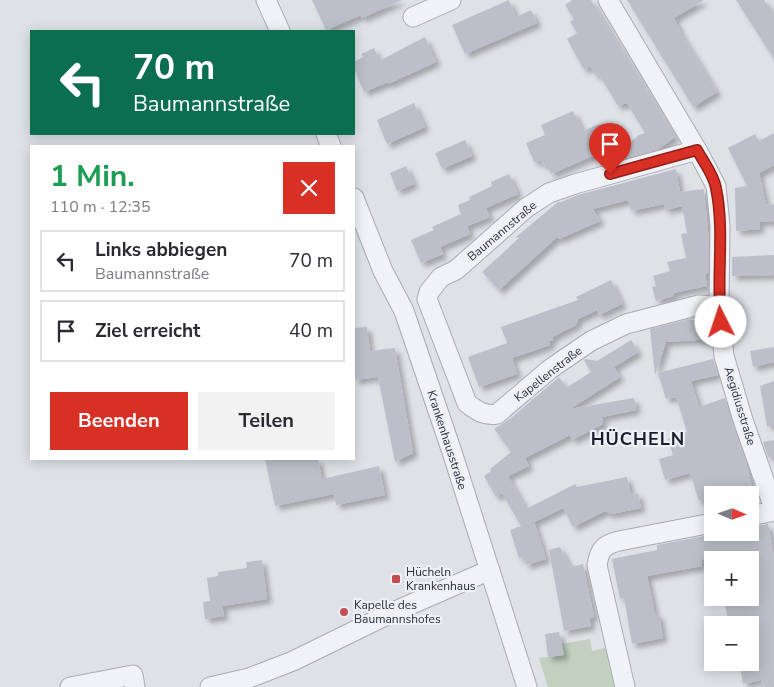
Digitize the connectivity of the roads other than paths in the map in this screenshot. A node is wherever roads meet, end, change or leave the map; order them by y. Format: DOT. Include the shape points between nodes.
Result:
graph roads {
  1 [pos="266,0"];
  2 [pos="451,0"];
  3 [pos="608,0"];
  4 [pos="413,18"];
  5 [pos="280,30"];
  6 [pos="697,150"];
  7 [pos="355,201"];
  8 [pos="719,306"];
  9 [pos="467,403"];
  10 [pos="774,509"];
  11 [pos="759,513"];
  12 [pos="704,525"];
  13 [pos="490,570"];
  14 [pos="251,682"];
  15 [pos="70,687"];
  16 [pos="135,687"];
  17 [pos="210,687"];
  18 [pos="527,687"];
  19 [pos="625,687"];
  1 -- 5 [label="street"];
  2 -- 4 [label="street"];
  3 -- 6 [label="street, Aegidiusstraße"];
  6 -- 8 [label="street, Aegidiusstraße" via="716,186 720,225"];
  6 -- 9 [label="street, Baumannstraße" via="549,193 526,208 456,270 441,278 427,299"];
  7 -- 13 [label="street, Krankenhausstraße" via="383,271 404,311"];
  8 -- 9 [label="street, Kapellenstraße" via="699,305 626,324 591,341 550,369 497,414 487,415"];
  8 -- 10 [label="street, Aegidiusstraße" via="724,356"];
  10 -- 11 [label="street"];
  12 -- 19 [label="street" via="612,543 606,545 599,555 597,565"];
  13 -- 14 [label="street" via="391,613"];
  13 -- 18 [label="street, Krankenhausstraße"];
  14 -- 17 [label="street"];
  15 -- 16 [label="street" via="133,675"];
}
